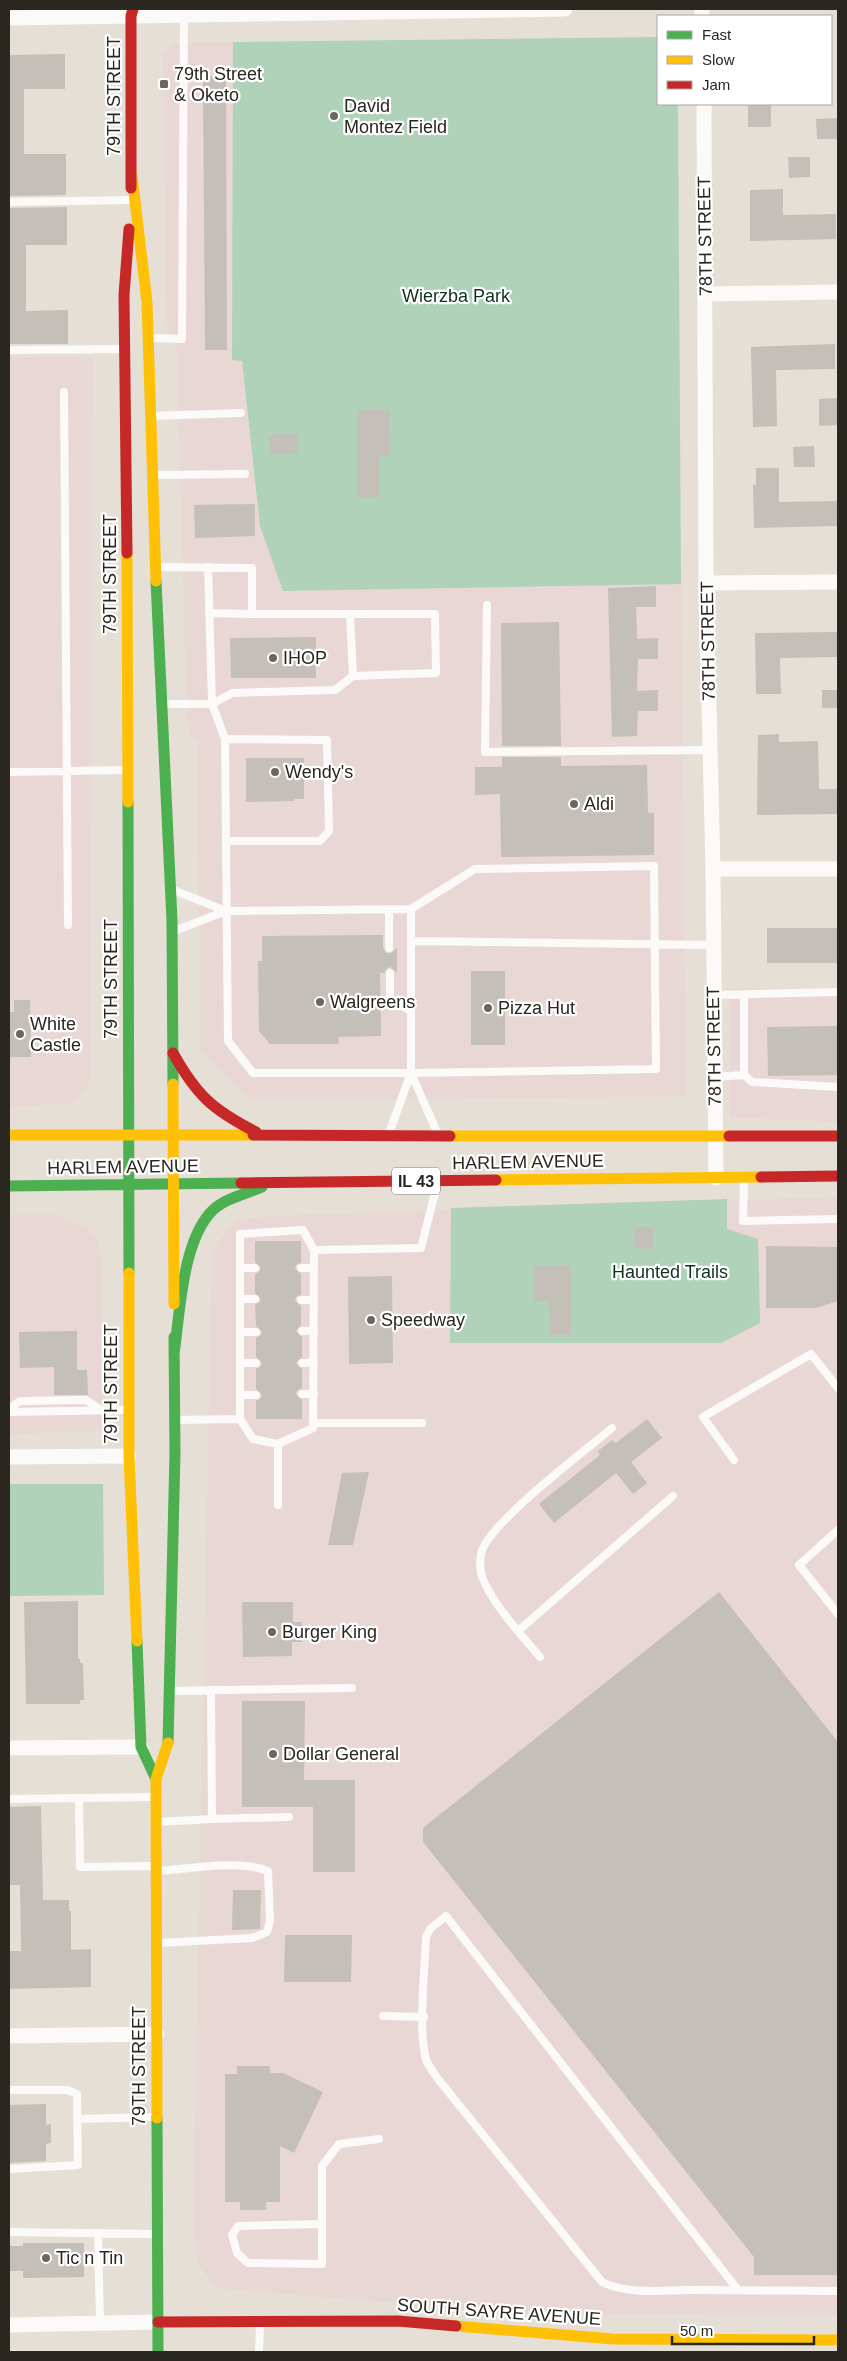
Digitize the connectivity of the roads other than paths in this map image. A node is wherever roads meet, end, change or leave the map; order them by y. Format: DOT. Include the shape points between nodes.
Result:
graph roads {
  1 [pos="565,9"];
  2 [pos="130,11"];
  3 [pos="201,12"];
  4 [pos="54,13"];
  5 [pos="184,16"];
  6 [pos="9,18"];
  7 [pos="704,105"];
  8 [pos="132,176"];
  9 [pos="131,200"];
  10 [pos="9,202"];
  11 [pos="838,292"];
  12 [pos="706,294"];
  13 [pos="148,338"];
  14 [pos="125,349"];
  15 [pos="9,350"];
  16 [pos="64,392"];
  17 [pos="241,413"];
  18 [pos="150,416"];
  19 [pos="245,474"];
  20 [pos="152,475"];
  21 [pos="156,567"];
  22 [pos="208,568"];
  23 [pos="838,582"];
  24 [pos="706,584"];
  25 [pos="486,605"];
  26 [pos="209,613"];
  27 [pos="252,614"];
  28 [pos="350,614"];
  29 [pos="353,676"];
  30 [pos="162,704"];
  31 [pos="212,704"];
  32 [pos="225,739"];
  33 [pos="710,750"];
  34 [pos="127,770"];
  35 [pos="66,771"];
  36 [pos="9,772"];
  37 [pos="227,841"];
  38 [pos="838,869"];
  39 [pos="713,870"];
  40 [pos="171,889"];
  41 [pos="389,909"];
  42 [pos="411,909"];
  43 [pos="226,911"];
  44 [pos="68,925"];
  45 [pos="173,932"];
  46 [pos="411,941"];
  47 [pos="656,944"];
  48 [pos="713,945"];
  49 [pos="389,948"];
  50 [pos="390,973"];
  51 [pos="838,992"];
  52 [pos="744,994"];
  53 [pos="714,995"];
  54 [pos="411,1011"];
  55 [pos="173,1053"];
  56 [pos="411,1073"];
  57 [pos="744,1075"];
  58 [pos="715,1077"];
  59 [pos="838,1086"];
  60 [pos="128,1134"];
  61 [pos="173,1134"];
  62 [pos="259,1134"];
  63 [pos="389,1134"];
  64 [pos="438,1134"];
  65 [pos="9,1135"];
  66 [pos="716,1136"];
  67 [pos="838,1136"];
  68 [pos="838,1176"];
  69 [pos="745,1177"];
  70 [pos="716,1178"];
  71 [pos="438,1180"];
  72 [pos="274,1183"];
  73 [pos="173,1184"];
  74 [pos="128,1185"];
  75 [pos="9,1186"];
  76 [pos="838,1220"];
  77 [pos="314,1250"];
  78 [pos="240,1268"];
  79 [pos="255,1268"];
  80 [pos="301,1268"];
  81 [pos="314,1268"];
  82 [pos="240,1299"];
  83 [pos="255,1299"];
  84 [pos="301,1300"];
  85 [pos="314,1300"];
  86 [pos="302,1331"];
  87 [pos="314,1331"];
  88 [pos="240,1332"];
  89 [pos="256,1332"];
  90 [pos="174,1354"];
  91 [pos="240,1363"];
  92 [pos="256,1363"];
  93 [pos="302,1363"];
  94 [pos="314,1363"];
  95 [pos="838,1388"];
  96 [pos="302,1394"];
  97 [pos="314,1394"];
  98 [pos="240,1395"];
  99 [pos="256,1395"];
  100 [pos="9,1410"];
  101 [pos="128,1410"];
  102 [pos="240,1419"];
  103 [pos="174,1420"];
  104 [pos="314,1423"];
  105 [pos="422,1423"];
  106 [pos="612,1428"];
  107 [pos="278,1444"];
  108 [pos="129,1456"];
  109 [pos="9,1458"];
  110 [pos="734,1460"];
  111 [pos="673,1496"];
  112 [pos="278,1505"];
  113 [pos="838,1530"];
  114 [pos="838,1614"];
  115 [pos="518,1631"];
  116 [pos="540,1657"];
  117 [pos="352,1688"];
  118 [pos="211,1690"];
  119 [pos="169,1691"];
  120 [pos="141,1747"];
  121 [pos="9,1748"];
  122 [pos="156,1779"];
  123 [pos="156,1797"];
  124 [pos="79,1798"];
  125 [pos="9,1799"];
  126 [pos="289,1818"];
  127 [pos="212,1819"];
  128 [pos="156,1822"];
  129 [pos="156,1869"];
  130 [pos="156,1943"];
  131 [pos="383,2016"];
  132 [pos="424,2018"];
  133 [pos="156,2034"];
  134 [pos="9,2036"];
  135 [pos="9,2090"];
  136 [pos="157,2116"];
  137 [pos="77,2119"];
  138 [pos="379,2139"];
  139 [pos="9,2169"];
  140 [pos="322,2224"];
  141 [pos="9,2232"];
  142 [pos="98,2233"];
  143 [pos="157,2234"];
  144 [pos="738,2290"];
  145 [pos="838,2291"];
  146 [pos="260,2321"];
  147 [pos="158,2322"];
  148 [pos="100,2323"];
  149 [pos="9,2324"];
  150 [pos="838,2340"];
  151 [pos="158,2352"];
  152 [pos="259,2352"];
  1 -- 3 [label="street"];
  2 -- 4 [label="street"];
  2 -- 5 [label="street"];
  2 -- 8 [label="main road, 79TH STREET"];
  3 -- 5 [label="street"];
  4 -- 6 [label="street"];
  5 -- 13 [label="lane" via="182,339"];
  7 -- 12 [label="street, 78TH STREET"];
  8 -- 9 [label="main road, 79TH STREET"];
  8 -- 13 [label="main road, 79TH STREET"];
  9 -- 10 [label="lane"];
  9 -- 14 [label="main road, 79TH STREET" via="124,295"];
  11 -- 12 [label="street"];
  12 -- 24 [label="street, 78TH STREET"];
  13 -- 18 [label="main road, 79TH STREET"];
  14 -- 15 [label="lane"];
  14 -- 34 [label="main road, 79TH STREET"];
  16 -- 35 [label="lane"];
  17 -- 18 [label="lane"];
  18 -- 20 [label="main road, 79TH STREET"];
  19 -- 20 [label="lane"];
  20 -- 21 [label="main road, 79TH STREET"];
  21 -- 22 [label="lane"];
  21 -- 30 [label="main road, 79TH STREET"];
  22 -- 26 [label="lane"];
  22 -- 27 [label="lane" via="252,568"];
  23 -- 24 [label="street"];
  24 -- 33 [label="street, 78TH STREET"];
  25 -- 33 [label="lane" via="485,752"];
  26 -- 27 [label="lane"];
  26 -- 31 [label="lane"];
  27 -- 28 [label="lane"];
  28 -- 29 [label="lane"];
  28 -- 29 [label="lane" via="435,614 436,673"];
  29 -- 31 [label="lane" via="335,690 232,693"];
  30 -- 31 [label="lane"];
  30 -- 40 [label="main road, 79TH STREET"];
  31 -- 32 [label="lane"];
  32 -- 37 [label="lane"];
  32 -- 37 [label="lane" via="327,740 329,831 320,841"];
  33 -- 39 [label="street, 78TH STREET"];
  34 -- 35 [label="lane"];
  34 -- 60 [label="main road, 79TH STREET"];
  35 -- 36 [label="lane"];
  35 -- 44 [label="lane"];
  37 -- 43 [label="lane"];
  38 -- 39 [label="street"];
  39 -- 48 [label="street, 78TH STREET"];
  40 -- 43 [label="lane"];
  40 -- 45 [label="main road, 79TH STREET"];
  41 -- 42 [label="lane"];
  41 -- 43 [label="lane"];
  41 -- 49 [label="lane"];
  42 -- 46 [label="lane"];
  42 -- 47 [label="lane" via="475,869 654,866"];
  43 -- 45 [label="lane"];
  43 -- 56 [label="lane" via="228,1041 253,1073"];
  45 -- 55 [label="main road, 79TH STREET"];
  46 -- 47 [label="lane"];
  46 -- 54 [label="lane"];
  47 -- 48 [label="lane"];
  47 -- 56 [label="lane" via="656,1069"];
  48 -- 53 [label="street, 78TH STREET"];
  50 -- 54 [label="lane" via="390,999"];
  51 -- 52 [label="lane"];
  52 -- 53 [label="lane"];
  52 -- 57 [label="lane"];
  53 -- 58 [label="street, 78TH STREET"];
  54 -- 56 [label="lane"];
  55 -- 61 [label="main road, 79TH STREET"];
  55 -- 62 [label="main road" via="189,1084 210,1106"];
  56 -- 63 [label="lane"];
  56 -- 64 [label="lane"];
  57 -- 58 [label="lane"];
  57 -- 59 [label="lane" via="752,1082"];
  58 -- 66 [label="street, 78TH STREET"];
  60 -- 61 [label="main road, HARLEM AVENUE"];
  60 -- 65 [label="main road, HARLEM AVENUE"];
  60 -- 74 [label="main road, 79TH STREET"];
  61 -- 62 [label="main road, HARLEM AVENUE"];
  61 -- 73 [label="main road, 79TH STREET"];
  62 -- 63 [label="main road, HARLEM AVENUE"];
  63 -- 64 [label="main road, HARLEM AVENUE"];
  64 -- 66 [label="main road, HARLEM AVENUE"];
  66 -- 67 [label="main road, HARLEM AVENUE"];
  66 -- 70 [label="street, 78TH STREET"];
  68 -- 69 [label="main road, HARLEM AVENUE / IL 43"];
  69 -- 70 [label="main road, HARLEM AVENUE / IL 43"];
  69 -- 76 [label="lane" via="743,1221"];
  70 -- 71 [label="main road, HARLEM AVENUE / IL 43"];
  71 -- 72 [label="main road, HARLEM AVENUE / IL 43"];
  71 -- 77 [label="lane" via="420,1248"];
  72 -- 73 [label="main road, HARLEM AVENUE / IL 43"];
  72 -- 90 [label="main road" via="223,1204 203,1221 188,1266"];
  73 -- 74 [label="main road, HARLEM AVENUE / IL 43"];
  73 -- 90 [label="main road, 79TH STREET"];
  74 -- 75 [label="main road, HARLEM AVENUE / IL 43"];
  74 -- 101 [label="main road, 79TH STREET"];
  77 -- 78 [label="lane" via="303,1230 240,1234"];
  77 -- 81 [label="lane"];
  78 -- 79 [label="lane"];
  78 -- 82 [label="lane"];
  80 -- 81 [label="lane"];
  81 -- 85 [label="lane"];
  82 -- 83 [label="lane"];
  82 -- 88 [label="lane"];
  84 -- 85 [label="lane"];
  85 -- 87 [label="lane"];
  86 -- 87 [label="lane"];
  87 -- 94 [label="lane"];
  88 -- 89 [label="lane"];
  88 -- 91 [label="lane"];
  90 -- 103 [label="main road, 79TH STREET"];
  91 -- 92 [label="lane"];
  91 -- 98 [label="lane"];
  93 -- 94 [label="lane"];
  94 -- 97 [label="lane"];
  95 -- 110 [label="lane" via="811,1354 703,1417"];
  96 -- 97 [label="lane"];
  97 -- 104 [label="lane"];
  98 -- 99 [label="lane"];
  98 -- 102 [label="lane"];
  100 -- 101 [label="lane"];
  101 -- 108 [label="main road, 79TH STREET"];
  102 -- 103 [label="lane"];
  102 -- 107 [label="lane" via="253,1439"];
  103 -- 119 [label="main road, 79TH STREET"];
  104 -- 105 [label="lane"];
  104 -- 107 [label="lane" via="314,1428"];
  106 -- 115 [label="lane" via="517,1507 491,1536 481,1553 481,1572"];
  107 -- 112 [label="lane"];
  108 -- 109 [label="street"];
  108 -- 120 [label="main road, 79TH STREET"];
  111 -- 115 [label="lane"];
  113 -- 114 [label="lane" via="799,1565"];
  115 -- 116 [label="lane"];
  117 -- 118 [label="lane"];
  118 -- 119 [label="lane"];
  118 -- 127 [label="lane"];
  119 -- 122 [label="main road, 79TH STREET" via="168,1743"];
  120 -- 121 [label="street"];
  120 -- 122 [label="main road, 79TH STREET"];
  122 -- 123 [label="main road, 79TH STREET"];
  123 -- 124 [label="lane"];
  123 -- 128 [label="main road, 79TH STREET"];
  124 -- 125 [label="lane"];
  124 -- 129 [label="lane" via="80,1867"];
  126 -- 127 [label="lane"];
  127 -- 128 [label="lane"];
  128 -- 129 [label="main road, 79TH STREET"];
  129 -- 130 [label="main road, 79TH STREET"];
  129 -- 130 [label="lane" via="257,1866 268,1871 270,1921 267,1932 252,1938"];
  130 -- 133 [label="main road, 79TH STREET"];
  131 -- 132 [label="lane"];
  132 -- 144 [label="lane" via="424,2050 438,2079 602,2282 622,2290"];
  132 -- 144 [label="lane" via="426,1937 430,1929 446,1916"];
  133 -- 134 [label="street"];
  133 -- 136 [label="main road, 79TH STREET"];
  135 -- 137 [label="lane" via="67,2090 77,2094"];
  136 -- 137 [label="lane"];
  136 -- 143 [label="main road, 79TH STREET"];
  137 -- 139 [label="lane" via="78,2165"];
  138 -- 140 [label="lane" via="339,2144 322,2166"];
  140 -- 140 [label="lane" via="322,2264 248,2263 237,2253 232,2236 238,2226"];
  141 -- 142 [label="lane"];
  142 -- 143 [label="lane"];
  142 -- 148 [label="lane"];
  143 -- 147 [label="main road, 79TH STREET"];
  144 -- 145 [label="lane"];
  146 -- 147 [label="main road, SOUTH SAYRE AVENUE"];
  146 -- 150 [label="main road, SOUTH SAYRE AVENUE" via="398,2321 550,2335 667,2341"];
  146 -- 152 [label="lane"];
  147 -- 148 [label="street"];
  147 -- 151 [label="main road, 79TH STREET"];
  148 -- 149 [label="street"];
}
